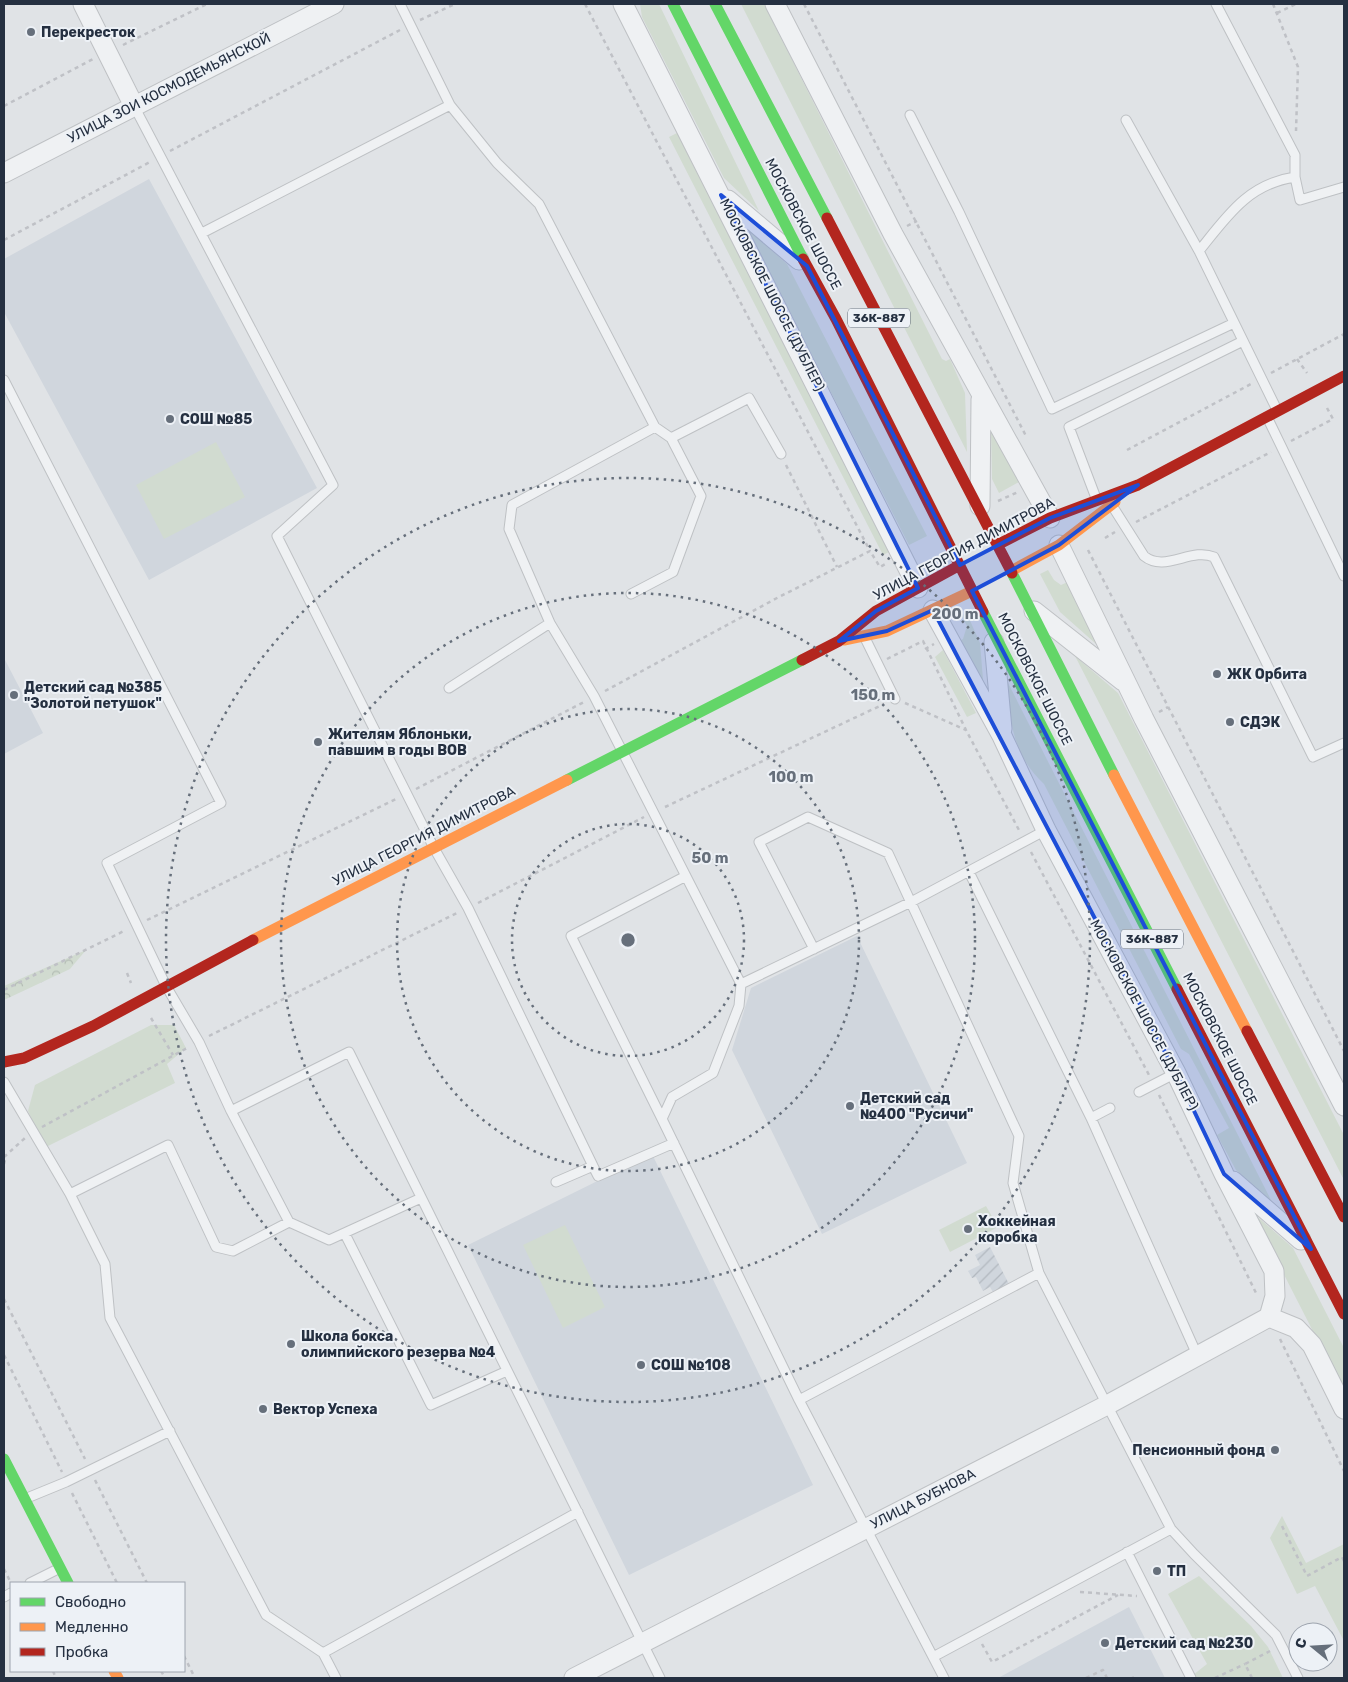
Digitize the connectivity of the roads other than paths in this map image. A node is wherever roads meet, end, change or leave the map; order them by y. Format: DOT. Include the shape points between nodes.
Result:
graph roads {
  1 [pos="83,4"];
  2 [pos="334,4"];
  3 [pos="400,4"];
  4 [pos="623,4"];
  5 [pos="673,4"];
  6 [pos="715,4"];
  7 [pos="775,4"];
  8 [pos="1216,4"];
  9 [pos="450,105"];
  10 [pos="134,106"];
  11 [pos="910,115"];
  12 [pos="1126,120"];
  13 [pos="4,173"];
  14 [pos="1295,177"];
  15 [pos="1344,186"];
  16 [pos="721,195"];
  17 [pos="202,233"];
  18 [pos="1199,251"];
  19 [pos="807,266"];
  20 [pos="1234,323"];
  21 [pos="1243,341"];
  22 [pos="1344,376"];
  23 [pos="4,380"];
  24 [pos="981,397"];
  25 [pos="1278,411"];
  26 [pos="1266,417"];
  27 [pos="655,427"];
  28 [pos="671,438"];
  29 [pos="781,454"];
  30 [pos="1138,485"];
  31 [pos="1097,500"];
  32 [pos="1111,505"];
  33 [pos="980,510"];
  34 [pos="1050,518"];
  35 [pos="1060,545"];
  36 [pos="994,547"];
  37 [pos="963,563"];
  38 [pos="1007,573"];
  39 [pos="1344,576"];
  40 [pos="918,588"];
  41 [pos="976,589"];
  42 [pos="631,594"];
  43 [pos="1029,607"];
  44 [pos="933,610"];
  45 [pos="550,623"];
  46 [pos="993,630"];
  47 [pos="864,635"];
  48 [pos="839,641"];
  49 [pos="1126,683"];
  50 [pos="449,688"];
  51 [pos="895,699"];
  52 [pos="1002,736"];
  53 [pos="1344,742"];
  54 [pos="621,752"];
  55 [pos="1046,830"];
  56 [pos="434,848"];
  57 [pos="969,872"];
  58 [pos="686,876"];
  59 [pos="911,902"];
  60 [pos="814,949"];
  61 [pos="741,984"];
  62 [pos="166,986"];
  63 [pos="24,1058"];
  64 [pos="4,1062"];
  65 [pos="1176,1073"];
  66 [pos="4,1074"];
  67 [pos="4,1082"];
  68 [pos="1139,1092"];
  69 [pos="1344,1106"];
  70 [pos="1110,1108"];
  71 [pos="232,1111"];
  72 [pos="662,1118"];
  73 [pos="1091,1118"];
  74 [pos="674,1143"];
  75 [pos="593,1166"];
  76 [pos="1224,1174"];
  77 [pos="556,1182"];
  78 [pos="70,1194"];
  79 [pos="421,1198"];
  80 [pos="1344,1217"];
  81 [pos="289,1222"];
  82 [pos="345,1234"];
  83 [pos="1311,1249"];
  84 [pos="1039,1273"];
  85 [pos="1344,1314"];
  86 [pos="1270,1317"];
  87 [pos="1198,1357"];
  88 [pos="507,1371"];
  89 [pos="799,1400"];
  90 [pos="1109,1404"];
  91 [pos="1344,1409"];
  92 [pos="170,1431"];
  93 [pos="4,1459"];
  94 [pos="6,1471"];
  95 [pos="25,1499"];
  96 [pos="578,1512"];
  97 [pos="866,1528"];
  98 [pos="1171,1528"];
  99 [pos="1127,1552"];
  100 [pos="60,1568"];
  101 [pos="32,1582"];
  102 [pos="67,1582"];
  103 [pos="642,1643"];
  104 [pos="323,1653"];
  105 [pos="933,1657"];
  106 [pos="336,1678"];
  107 [pos="574,1678"];
  108 [pos="660,1678"];
  109 [pos="944,1678"];
  110 [pos="1191,1678"];
  111 [pos="1298,1678"];
  1 -- 10 [label="street"];
  2 -- 10 [label="street, УЛИЦА ЗОИ КОСМОДЕМЬЯНСКОЙ"];
  3 -- 9 [label="lane"];
  4 -- 16 [label="street, МОСКОВСКОЕ ШОССЕ (ДУБЛЕР)"];
  5 -- 19 [label="main road, МОСКОВСКОЕ ШОССЕ / 36К-887"];
  6 -- 33 [label="main road, МОСКОВСКОЕ ШОССЕ / 36К-887"];
  7 -- 24 [label="street" via="892,234"];
  8 -- 14 [label="lane" via="1295,155"];
  9 -- 17 [label="lane"];
  9 -- 27 [label="lane" via="497,163 539,204"];
  10 -- 13 [label="street, УЛИЦА ЗОИ КОСМОДЕМЬЯНСКОЙ"];
  10 -- 17 [label="lane"];
  11 -- 20 [label="lane" via="1052,409"];
  12 -- 18 [label="lane"];
  14 -- 15 [label="lane" via="1300,200"];
  14 -- 18 [label="lane" via="1274,180 1256,190 1230,212"];
  16 -- 19 [label="street"];
  16 -- 40 [label="street, МОСКОВСКОЕ ШОССЕ (ДУБЛЕР)"];
  17 -- 56 [label="lane" via="333,485 277,536"];
  18 -- 20 [label="lane"];
  19 -- 37 [label="main road, МОСКОВСКОЕ ШОССЕ / 36К-887"];
  20 -- 21 [label="lane"];
  21 -- 25 [label="lane"];
  21 -- 31 [label="lane" via="1069,428"];
  22 -- 25 [label="main road, УЛИЦА ГЕОРГИЯ ДИМИТРОВА"];
  23 -- 62 [label="lane" via="221,803 107,863"];
  24 -- 33 [label="street"];
  24 -- 34 [label="street"];
  25 -- 26 [label="main road, УЛИЦА ГЕОРГИЯ ДИМИТРОВА"];
  26 -- 30 [label="main road, УЛИЦА ГЕОРГИЯ ДИМИТРОВА"];
  26 -- 39 [label="lane"];
  27 -- 28 [label="lane"];
  27 -- 45 [label="lane" via="512,505 509,529"];
  28 -- 29 [label="lane" via="749,398"];
  28 -- 42 [label="lane" via="701,496 673,572"];
  30 -- 31 [label="main road, УЛИЦА ГЕОРГИЯ ДИМИТРОВА"];
  30 -- 32 [label="main road, УЛИЦА ГЕОРГИЯ ДИМИТРОВА"];
  31 -- 34 [label="main road, УЛИЦА ГЕОРГИЯ ДИМИТРОВА"];
  32 -- 35 [label="main road, УЛИЦА ГЕОРГИЯ ДИМИТРОВА"];
  32 -- 53 [label="lane" via="1150,562 1161,563 1206,554 1214,557 1313,758"];
  33 -- 36 [label="main road, МОСКОВСКОЕ ШОССЕ / 36К-887"];
  34 -- 36 [label="main road, УЛИЦА ГЕОРГИЯ ДИМИТРОВА"];
  35 -- 38 [label="main road, УЛИЦА ГЕОРГИЯ ДИМИТРОВА"];
  35 -- 49 [label="street"];
  36 -- 38 [label="main road, МОСКОВСКОЕ ШОССЕ / 36К-887"];
  37 -- 40 [label="main road, УЛИЦА ГЕОРГИЯ ДИМИТРОВА"];
  37 -- 41 [label="main road, МОСКОВСКОЕ ШОССЕ / 36К-887"];
  38 -- 43 [label="main road, МОСКОВСКОЕ ШОССЕ / 36К-887"];
  40 -- 48 [label="main road, УЛИЦА ГЕОРГИЯ ДИМИТРОВА" via="876,611"];
  41 -- 44 [label="main road, УЛИЦА ГЕОРГИЯ ДИМИТРОВА"];
  41 -- 46 [label="main road, МОСКОВСКОЕ ШОССЕ / 36К-887"];
  43 -- 49 [label="street"];
  43 -- 80 [label="main road, МОСКОВСКОЕ ШОССЕ / 36К-887" via="1147,841"];
  44 -- 47 [label="main road, УЛИЦА ГЕОРГИЯ ДИМИТРОВА" via="887,630"];
  44 -- 52 [label="street, МОСКОВСКОЕ ШОССЕ (ДУБЛЕР)"];
  45 -- 50 [label="lane"];
  45 -- 54 [label="lane" via="594,696"];
  46 -- 52 [label="street"];
  46 -- 83 [label="main road, МОСКОВСКОЕ ШОССЕ / 36К-887"];
  47 -- 48 [label="main road, УЛИЦА ГЕОРГИЯ ДИМИТРОВА"];
  47 -- 51 [label="lane"];
  48 -- 54 [label="main road, УЛИЦА ГЕОРГИЯ ДИМИТРОВА"];
  49 -- 69 [label="street"];
  52 -- 55 [label="street, МОСКОВСКОЕ ШОССЕ (ДУБЛЕР)"];
  54 -- 56 [label="main road, УЛИЦА ГЕОРГИЯ ДИМИТРОВА"];
  54 -- 58 [label="lane"];
  55 -- 57 [label="lane"];
  55 -- 65 [label="street, МОСКОВСКОЕ ШОССЕ (ДУБЛЕР)"];
  56 -- 62 [label="main road, УЛИЦА ГЕОРГИЯ ДИМИТРОВА"];
  56 -- 75 [label="lane" via="468,908"];
  57 -- 59 [label="lane"];
  57 -- 73 [label="lane"];
  58 -- 61 [label="lane"];
  58 -- 72 [label="lane" via="571,936"];
  59 -- 60 [label="lane"];
  59 -- 60 [label="lane" via="888,853 808,817 760,842"];
  59 -- 84 [label="lane" via="1019,1136 1013,1183"];
  60 -- 61 [label="lane"];
  61 -- 72 [label="lane" via="739,1006 713,1073 672,1097"];
  62 -- 63 [label="main road, УЛИЦА ГЕОРГИЯ ДИМИТРОВА" via="93,1026"];
  62 -- 71 [label="lane" via="199,1042"];
  63 -- 64 [label="main road, УЛИЦА ГЕОРГИЯ ДИМИТРОВА"];
  63 -- 66 [label="main road, УЛИЦА ГЕОРГИЯ ДИМИТРОВА"];
  65 -- 68 [label="lane"];
  65 -- 76 [label="street, МОСКОВСКОЕ ШОССЕ (ДУБЛЕР)"];
  67 -- 78 [label="lane"];
  70 -- 73 [label="lane"];
  71 -- 79 [label="lane" via="349,1052"];
  71 -- 81 [label="lane"];
  72 -- 74 [label="lane"];
  73 -- 87 [label="lane"];
  74 -- 75 [label="lane" via="598,1176"];
  74 -- 89 [label="lane"];
  75 -- 77 [label="lane"];
  76 -- 83 [label="street"];
  76 -- 86 [label="street, МОСКОВСКОЕ ШОССЕ (ДУБЛЕР)" via="1274,1271 1275,1296"];
  78 -- 81 [label="lane" via="168,1145 216,1247 233,1251"];
  78 -- 92 [label="lane" via="105,1264 110,1318"];
  79 -- 82 [label="lane"];
  79 -- 88 [label="lane"];
  81 -- 82 [label="lane" via="329,1240"];
  82 -- 88 [label="lane" via="430,1405"];
  83 -- 85 [label="main road, МОСКОВСКОЕ ШОССЕ / 36К-887"];
  84 -- 89 [label="lane"];
  84 -- 90 [label="lane"];
  86 -- 87 [label="street, УЛИЦА БУБНОВА"];
  86 -- 91 [label="street" via="1296,1328 1312,1345"];
  87 -- 90 [label="street, УЛИЦА БУБНОВА"];
  88 -- 96 [label="lane"];
  89 -- 97 [label="lane"];
  90 -- 97 [label="street, УЛИЦА БУБНОВА"];
  90 -- 98 [label="lane"];
  92 -- 95 [label="lane"];
  92 -- 104 [label="lane" via="266,1615"];
  93 -- 94 [label="main road"];
  94 -- 95 [label="main road"];
  95 -- 100 [label="main road"];
  96 -- 103 [label="lane"];
  96 -- 104 [label="lane"];
  97 -- 103 [label="street, УЛИЦА БУБНОВА"];
  97 -- 105 [label="lane"];
  98 -- 99 [label="lane"];
  98 -- 111 [label="lane" via="1276,1636"];
  99 -- 105 [label="lane"];
  99 -- 110 [label="lane"];
  100 -- 101 [label="lane"];
  100 -- 102 [label="main road"];
  103 -- 107 [label="street, УЛИЦА БУБНОВА"];
  103 -- 108 [label="lane"];
  104 -- 106 [label="lane"];
  105 -- 109 [label="lane"];
}
